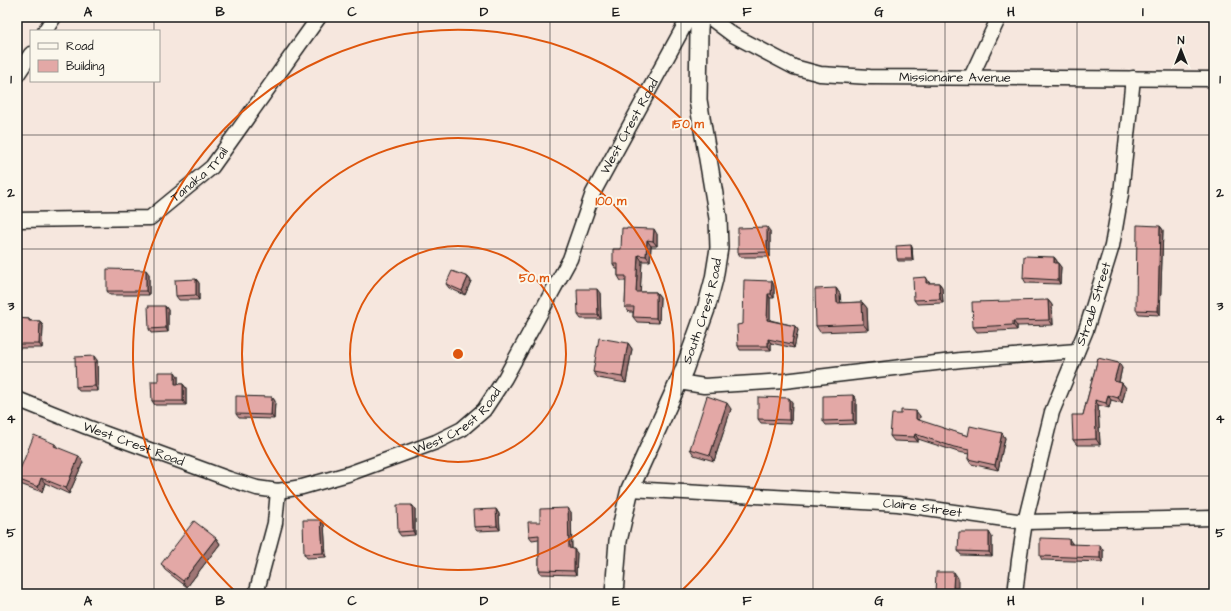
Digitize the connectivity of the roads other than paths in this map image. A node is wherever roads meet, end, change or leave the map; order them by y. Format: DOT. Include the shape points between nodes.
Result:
graph roads {
  1 [pos="54,17"];
  2 [pos="319,17"];
  3 [pos="689,17"];
  4 [pos="700,17"];
  5 [pos="712,17"];
  6 [pos="999,17"];
  7 [pos="46,30"];
  8 [pos="30,56"];
  9 [pos="17,75"];
  10 [pos="971,77"];
  11 [pos="1132,78"];
  12 [pos="1214,80"];
  13 [pos="17,220"];
  14 [pos="1077,351"];
  15 [pos="679,382"];
  16 [pos="17,399"];
  17 [pos="630,489"];
  18 [pos="278,491"];
  19 [pos="1214,518"];
  20 [pos="1025,522"];
  21 [pos="256,594"];
  22 [pos="614,594"];
  23 [pos="1015,594"];
  1 -- 7 [label="street"];
  2 -- 13 [label="street, Tanaka Trail" via="212,166 150,218"];
  3 -- 18 [label="street, West Crest Road" via="593,193 570,259 505,378 484,410 462,430 436,442 348,474"];
  4 -- 15 [label="street, South Crest Road" via="698,100 718,218 719,248 706,309"];
  5 -- 10 [label="street, Missionaire Avenue" via="733,35 794,67 820,74 870,77"];
  6 -- 10 [label="street"];
  8 -- 9 [label="street"];
  10 -- 11 [label="street, Missionaire Avenue"];
  11 -- 12 [label="street, Missionaire Avenue"];
  11 -- 14 [label="street, Straub Street" via="1122,194 1112,246"];
  14 -- 15 [label="street" via="961,360 776,381 704,386"];
  14 -- 20 [label="street, Straub Street" via="1052,412"];
  15 -- 17 [label="street, South Crest Road"];
  16 -- 18 [label="street, West Crest Road" via="228,479"];
  17 -- 20 [label="street, Claire Street" via="898,504"];
  17 -- 22 [label="street, South Crest Road" via="618,541"];
  18 -- 21 [label="street" via="275,523"];
  19 -- 20 [label="street, Claire Street"];
  20 -- 23 [label="street, Straub Street"];
}
